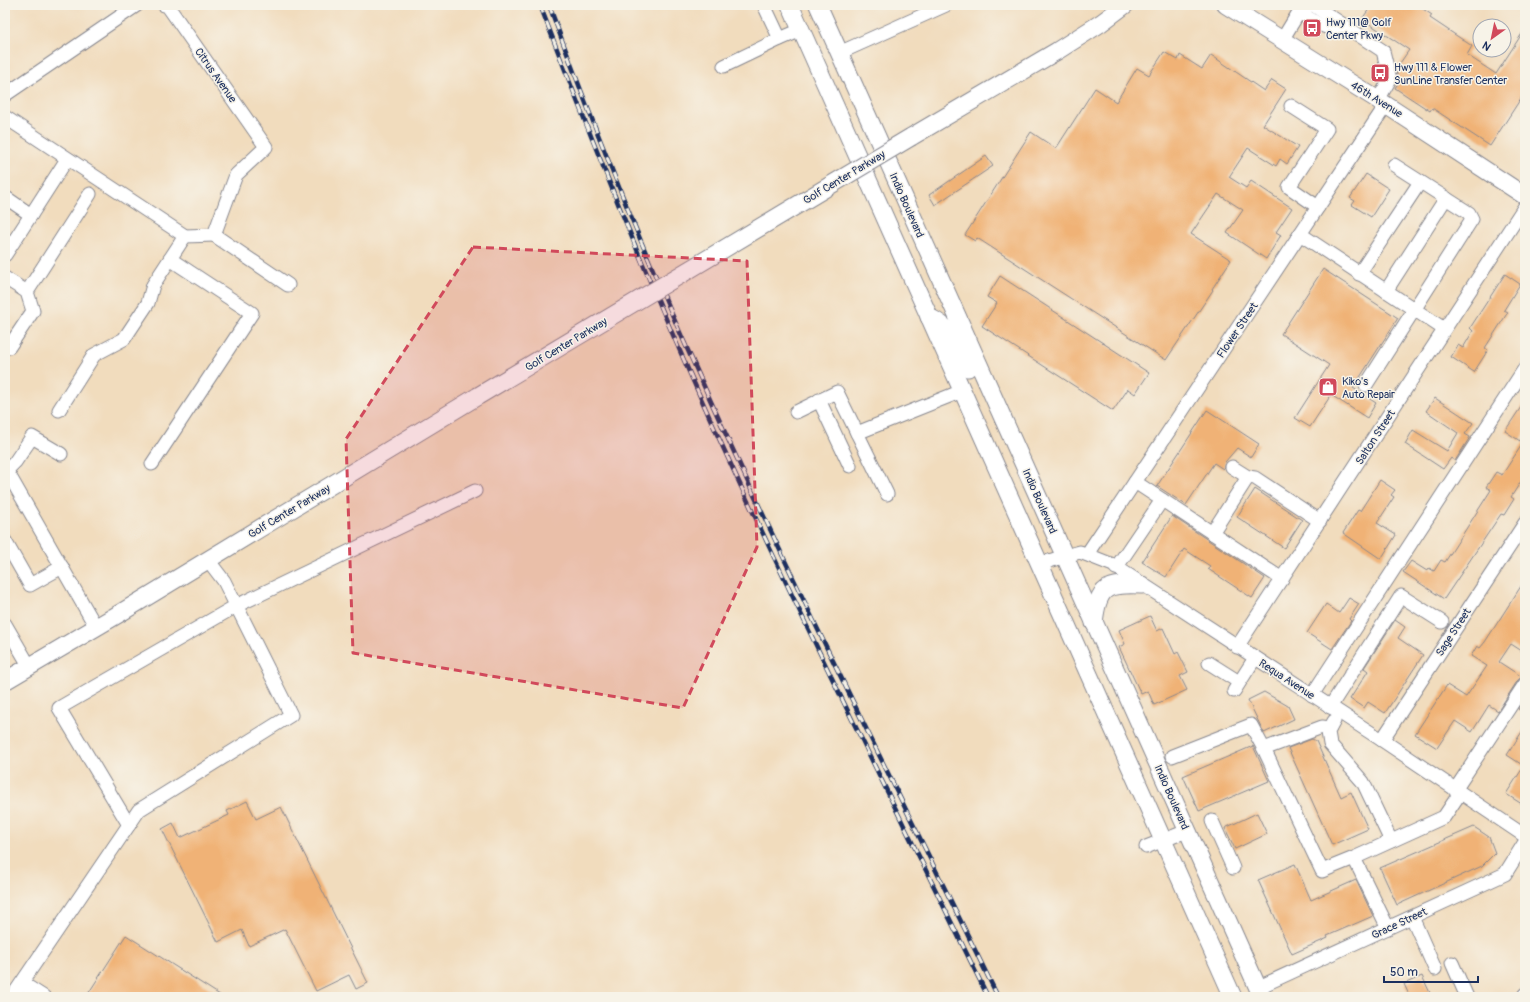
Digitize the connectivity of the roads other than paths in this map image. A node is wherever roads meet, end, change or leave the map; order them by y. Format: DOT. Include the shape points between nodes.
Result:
graph roads {
  1 [pos="164,5"];
  2 [pos="764,5"];
  3 [pos="790,5"];
  4 [pos="818,5"];
  5 [pos="946,5"];
  6 [pos="1107,5"];
  7 [pos="1126,5"];
  8 [pos="1226,5"];
  9 [pos="1312,5"];
  10 [pos="132,6"];
  11 [pos="1299,12"];
  12 [pos="1102,23"];
  13 [pos="1341,24"];
  14 [pos="802,30"];
  15 [pos="780,39"];
  16 [pos="1282,40"];
  17 [pos="839,53"];
  18 [pos="724,66"];
  19 [pos="5,95"];
  20 [pos="1382,102"];
  21 [pos="1291,106"];
  22 [pos="5,117"];
  23 [pos="67,159"];
  24 [pos="1394,165"];
  25 [pos="1420,182"];
  26 [pos="90,194"];
  27 [pos="1525,196"];
  28 [pos="5,197"];
  29 [pos="1446,198"];
  30 [pos="1525,206"];
  31 [pos="1318,207"];
  32 [pos="31,215"];
  33 [pos="1300,234"];
  34 [pos="214,235"];
  35 [pos="185,236"];
  36 [pos="5,255"];
  37 [pos="170,259"];
  38 [pos="1360,274"];
  39 [pos="5,278"];
  40 [pos="288,285"];
  41 [pos="27,292"];
  42 [pos="1386,292"];
  43 [pos="1414,309"];
  44 [pos="929,317"];
  45 [pos="1444,329"];
  46 [pos="5,348"];
  47 [pos="1525,368"];
  48 [pos="1366,385"];
  49 [pos="962,391"];
  50 [pos="994,398"];
  51 [pos="819,400"];
  52 [pos="59,410"];
  53 [pos="796,412"];
  54 [pos="857,433"];
  55 [pos="61,454"];
  56 [pos="152,464"];
  57 [pos="850,466"];
  58 [pos="1232,467"];
  59 [pos="6,470"];
  60 [pos="1248,477"];
  61 [pos="1135,482"];
  62 [pos="475,492"];
  63 [pos="887,494"];
  64 [pos="1162,500"];
  65 [pos="1320,521"];
  66 [pos="1525,523"];
  67 [pos="1212,534"];
  68 [pos="5,542"];
  69 [pos="1087,554"];
  70 [pos="1065,556"];
  71 [pos="208,560"];
  72 [pos="1040,564"];
  73 [pos="62,567"];
  74 [pos="1116,568"];
  75 [pos="1282,579"];
  76 [pos="1142,585"];
  77 [pos="236,606"];
  78 [pos="1442,622"];
  79 [pos="1094,623"];
  80 [pos="5,624"];
  81 [pos="96,627"];
  82 [pos="1237,647"];
  83 [pos="1255,658"];
  84 [pos="1209,663"];
  85 [pos="30,667"];
  86 [pos="5,681"];
  87 [pos="1525,684"];
  88 [pos="1312,696"];
  89 [pos="1334,710"];
  90 [pos="1330,728"];
  91 [pos="1382,740"];
  92 [pos="1264,749"];
  93 [pos="1172,756"];
  94 [pos="1457,791"];
  95 [pos="1212,822"];
  96 [pos="128,826"];
  97 [pos="1187,831"];
  98 [pos="1525,836"];
  99 [pos="1163,841"];
  100 [pos="1391,841"];
  101 [pos="1525,842"];
  102 [pos="1146,847"];
  103 [pos="1354,858"];
  104 [pos="1233,868"];
  105 [pos="1412,917"];
  106 [pos="1388,928"];
  107 [pos="1452,963"];
  108 [pos="1435,969"];
  109 [pos="22,983"];
  110 [pos="1259,992"];
  111 [pos="1525,994"];
  112 [pos="12,997"];
  113 [pos="44,997"];
  114 [pos="1233,997"];
  115 [pos="1467,997"];
  116 [pos="1523,997"];
  1 -- 34 [label="street, Citrus Avenue" via="167,5 266,147 236,175"];
  2 -- 15 [label="street"];
  3 -- 14 [label="main road"];
  4 -- 17 [label="main road, Indio Boulevard"];
  5 -- 17 [label="street"];
  6 -- 12 [label="main road"];
  7 -- 12 [label="main road, Golf Center Parkway"];
  8 -- 16 [label="main road, 46th Avenue"];
  9 -- 11 [label="street"];
  9 -- 13 [label="street, Flower Street"];
  10 -- 19 [label="street"];
  11 -- 13 [label="street" via="1328,27 1337,28"];
  11 -- 16 [label="street"];
  12 -- 71 [label="main road, Golf Center Parkway, bridge"];
  13 -- 20 [label="street, Flower Street" via="1383,51 1390,79"];
  14 -- 15 [label="street"];
  14 -- 44 [label="main road"];
  15 -- 18 [label="street"];
  16 -- 20 [label="main road, 46th Avenue"];
  17 -- 50 [label="main road, Indio Boulevard"];
  20 -- 27 [label="main road, 46th Avenue"];
  20 -- 31 [label="street, Flower Street"];
  21 -- 31 [label="street" via="1327,129 1289,187"];
  22 -- 23 [label="street"];
  23 -- 32 [label="street"];
  23 -- 35 [label="street"];
  24 -- 25 [label="street"];
  25 -- 29 [label="street"];
  25 -- 38 [label="street"];
  26 -- 41 [label="street"];
  28 -- 32 [label="street"];
  29 -- 42 [label="street"];
  29 -- 43 [label="street" via="1469,213 1472,219"];
  30 -- 45 [label="street, Salton Street"];
  31 -- 33 [label="street, Flower Street"];
  32 -- 36 [label="street"];
  33 -- 38 [label="street"];
  33 -- 61 [label="street, Flower Street"];
  34 -- 35 [label="street"];
  34 -- 40 [label="street"];
  35 -- 37 [label="street"];
  37 -- 52 [label="street" via="153,285 148,303 124,340 94,355"];
  37 -- 56 [label="street" via="252,314"];
  38 -- 42 [label="street"];
  39 -- 41 [label="street"];
  41 -- 46 [label="street" via="33,311 9,347"];
  42 -- 43 [label="street"];
  43 -- 45 [label="street"];
  43 -- 48 [label="street"];
  44 -- 49 [label="main road"];
  44 -- 50 [label="main road" via="951,332 967,367"];
  45 -- 65 [label="street, Salton Street"];
  47 -- 88 [label="street"];
  49 -- 54 [label="street"];
  49 -- 72 [label="main road"];
  50 -- 70 [label="main road, Indio Boulevard"];
  51 -- 53 [label="street"];
  51 -- 54 [label="street" via="837,392"];
  51 -- 57 [label="street"];
  54 -- 63 [label="street"];
  55 -- 59 [label="street" via="32,437"];
  58 -- 60 [label="street"];
  59 -- 73 [label="street"];
  60 -- 65 [label="street" via="1255,478"];
  60 -- 67 [label="street"];
  61 -- 64 [label="street"];
  61 -- 69 [label="street, Flower Street"];
  62 -- 77 [label="street"];
  64 -- 67 [label="street"];
  64 -- 74 [label="street"];
  65 -- 75 [label="street, Salton Street"];
  66 -- 91 [label="street, Sage Street"];
  67 -- 75 [label="street"];
  68 -- 73 [label="street" via="30,585"];
  69 -- 70 [label="street, Requa Avenue" via="1080,552"];
  69 -- 74 [label="street, Requa Avenue"];
  70 -- 72 [label="street, Requa Avenue"];
  70 -- 79 [label="main road, Indio Boulevard"];
  71 -- 77 [label="street" via="224,581"];
  71 -- 81 [label="main road, Golf Center Parkway"];
  72 -- 99 [label="main road"];
  73 -- 81 [label="street"];
  74 -- 76 [label="street, Requa Avenue"];
  75 -- 82 [label="street, Salton Street"];
  76 -- 79 [label="main road" via="1118,584 1104,591 1096,606"];
  76 -- 82 [label="street, Requa Avenue"];
  77 -- 96 [label="street" via="291,715 139,810"];
  77 -- 96 [label="street" via="59,708"];
  78 -- 89 [label="street" via="1401,596"];
  79 -- 97 [label="main road, Indio Boulevard"];
  80 -- 85 [label="street"];
  81 -- 85 [label="main road, Golf Center Parkway"];
  82 -- 83 [label="street, Requa Avenue"];
  83 -- 84 [label="street" via="1236,687"];
  83 -- 88 [label="street, Requa Avenue"];
  85 -- 86 [label="main road, Golf Center Parkway"];
  87 -- 94 [label="street"];
  88 -- 89 [label="street, Requa Avenue"];
  89 -- 90 [label="street"];
  89 -- 91 [label="street, Requa Avenue"];
  90 -- 92 [label="street" via="1322,727"];
  90 -- 100 [label="street" via="1330,744 1363,782"];
  91 -- 94 [label="street, Requa Avenue"];
  92 -- 93 [label="street" via="1251,725"];
  92 -- 103 [label="street" via="1322,871"];
  94 -- 98 [label="street, Requa Avenue"];
  94 -- 100 [label="street" via="1444,817"];
  95 -- 104 [label="street"];
  96 -- 109 [label="street"];
  97 -- 99 [label="street"];
  97 -- 110 [label="main road, Indio Boulevard"];
  99 -- 102 [label="street"];
  99 -- 114 [label="main road"];
  100 -- 103 [label="street"];
  101 -- 105 [label="street, Grace Street" via="1505,874"];
  103 -- 106 [label="street"];
  105 -- 106 [label="street, Grace Street"];
  105 -- 108 [label="street"];
  106 -- 110 [label="street, Grace Street"];
  107 -- 115 [label="street"];
  109 -- 112 [label="street"];
  109 -- 113 [label="street"];
  111 -- 116 [label="street"];
}
